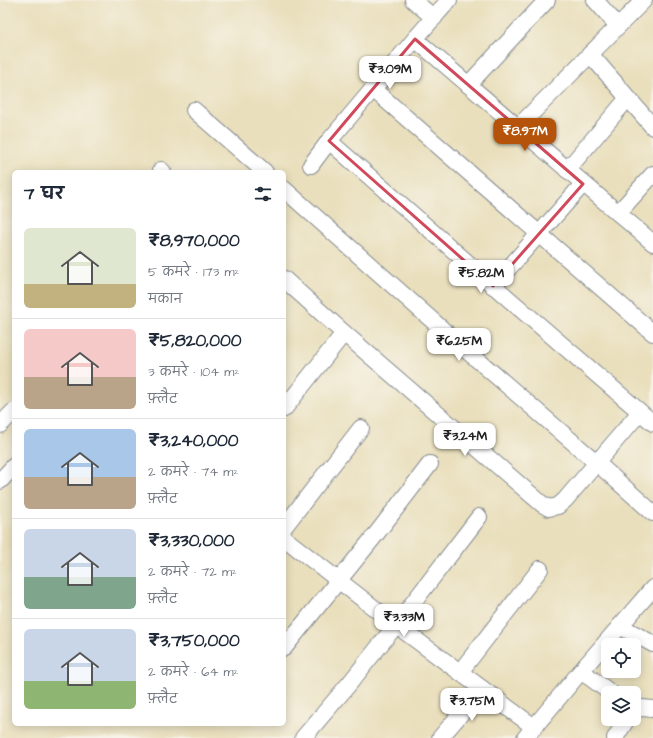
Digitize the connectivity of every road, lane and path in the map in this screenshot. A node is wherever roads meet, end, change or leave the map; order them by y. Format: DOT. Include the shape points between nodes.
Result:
graph roads {
  1 [pos="413,0"];
  2 [pos="449,0"];
  3 [pos="547,0"];
  4 [pos="596,0"];
  5 [pos="644,0"];
  6 [pos="434,18"];
  7 [pos="618,26"];
  8 [pos="415,39"];
  9 [pos="590,54"];
  10 [pos="468,85"];
  11 [pos="373,89"];
  12 [pos="628,98"];
  13 [pos="194,110"];
  14 [pos="652,125"];
  15 [pos="518,127"];
  16 [pos="329,141"];
  17 [pos="311,165"];
  18 [pos="263,170"];
  19 [pos="567,170"];
  20 [pos="653,174"];
  21 [pos="584,184"];
  22 [pos="286,191"];
  23 [pos="618,213"];
  24 [pos="539,234"];
  25 [pos="653,243"];
  26 [pos="286,281"];
  27 [pos="493,286"];
  28 [pos="344,333"];
  29 [pos="653,333"];
  30 [pos="286,406"];
  31 [pos="12,412"];
  32 [pos="640,412"];
  33 [pos="653,423"];
  34 [pos="0,425"];
  35 [pos="361,428"];
  36 [pos="597,463"];
  37 [pos="430,464"];
  38 [pos="12,468"];
  39 [pos="0,481"];
  40 [pos="653,513"];
  41 [pos="479,517"];
  42 [pos="286,524"];
  43 [pos="286,540"];
  44 [pos="540,569"];
  45 [pos="338,580"];
  46 [pos="653,588"];
  47 [pos="396,625"];
  48 [pos="620,626"];
  49 [pos="653,644"];
  50 [pos="286,645"];
  51 [pos="581,671"];
  52 [pos="460,672"];
  53 [pos="601,686"];
  54 [pos="482,689"];
  55 [pos="641,708"];
  56 [pos="653,709"];
  57 [pos="623,726"];
  58 [pos="530,732"];
  59 [pos="303,738"];
  60 [pos="440,738"];
  61 [pos="615,738"];
  1 -- 6 [label="street"];
  2 -- 6 [label="street"];
  3 -- 10 [label="street"];
  4 -- 7 [label="street"];
  5 -- 7 [label="street"];
  6 -- 8 [label="street"];
  7 -- 9 [label="street"];
  8 -- 10 [label="street"];
  8 -- 11 [label="street"];
  9 -- 12 [label="street"];
  9 -- 15 [label="street"];
  10 -- 15 [label="street"];
  11 -- 16 [label="street"];
  11 -- 24 [label="street"];
  12 -- 14 [label="street"];
  12 -- 19 [label="street"];
  13 -- 18 [label="street"];
  15 -- 19 [label="street"];
  16 -- 17 [label="street"];
  16 -- 27 [label="street"];
  19 -- 21 [label="street"];
  20 -- 23 [label="street"];
  21 -- 23 [label="street"];
  21 -- 24 [label="street"];
  22 -- 36 [label="street" via="451,338"];
  23 -- 25 [label="street"];
  24 -- 27 [label="street"];
  24 -- 29 [label="street"];
  26 -- 28 [label="street"];
  27 -- 32 [label="street"];
  28 -- 30 [label="street"];
  28 -- 36 [label="street" via="549,508 558,506 565,500"];
  31 -- 34 [label="street"];
  32 -- 33 [label="street"];
  32 -- 36 [label="street"];
  35 -- 42 [label="street"];
  36 -- 40 [label="street"];
  37 -- 45 [label="street"];
  38 -- 39 [label="street"];
  41 -- 47 [label="street"];
  43 -- 45 [label="street"];
  44 -- 52 [label="street"];
  45 -- 47 [label="street"];
  45 -- 50 [label="street"];
  46 -- 48 [label="street"];
  47 -- 52 [label="street"];
  47 -- 59 [label="street"];
  48 -- 49 [label="street"];
  48 -- 51 [label="street"];
  51 -- 53 [label="street"];
  51 -- 58 [label="street"];
  52 -- 54 [label="street"];
  54 -- 58 [label="street"];
  54 -- 60 [label="street"];
  55 -- 56 [label="street"];
  57 -- 61 [label="street"];
}
